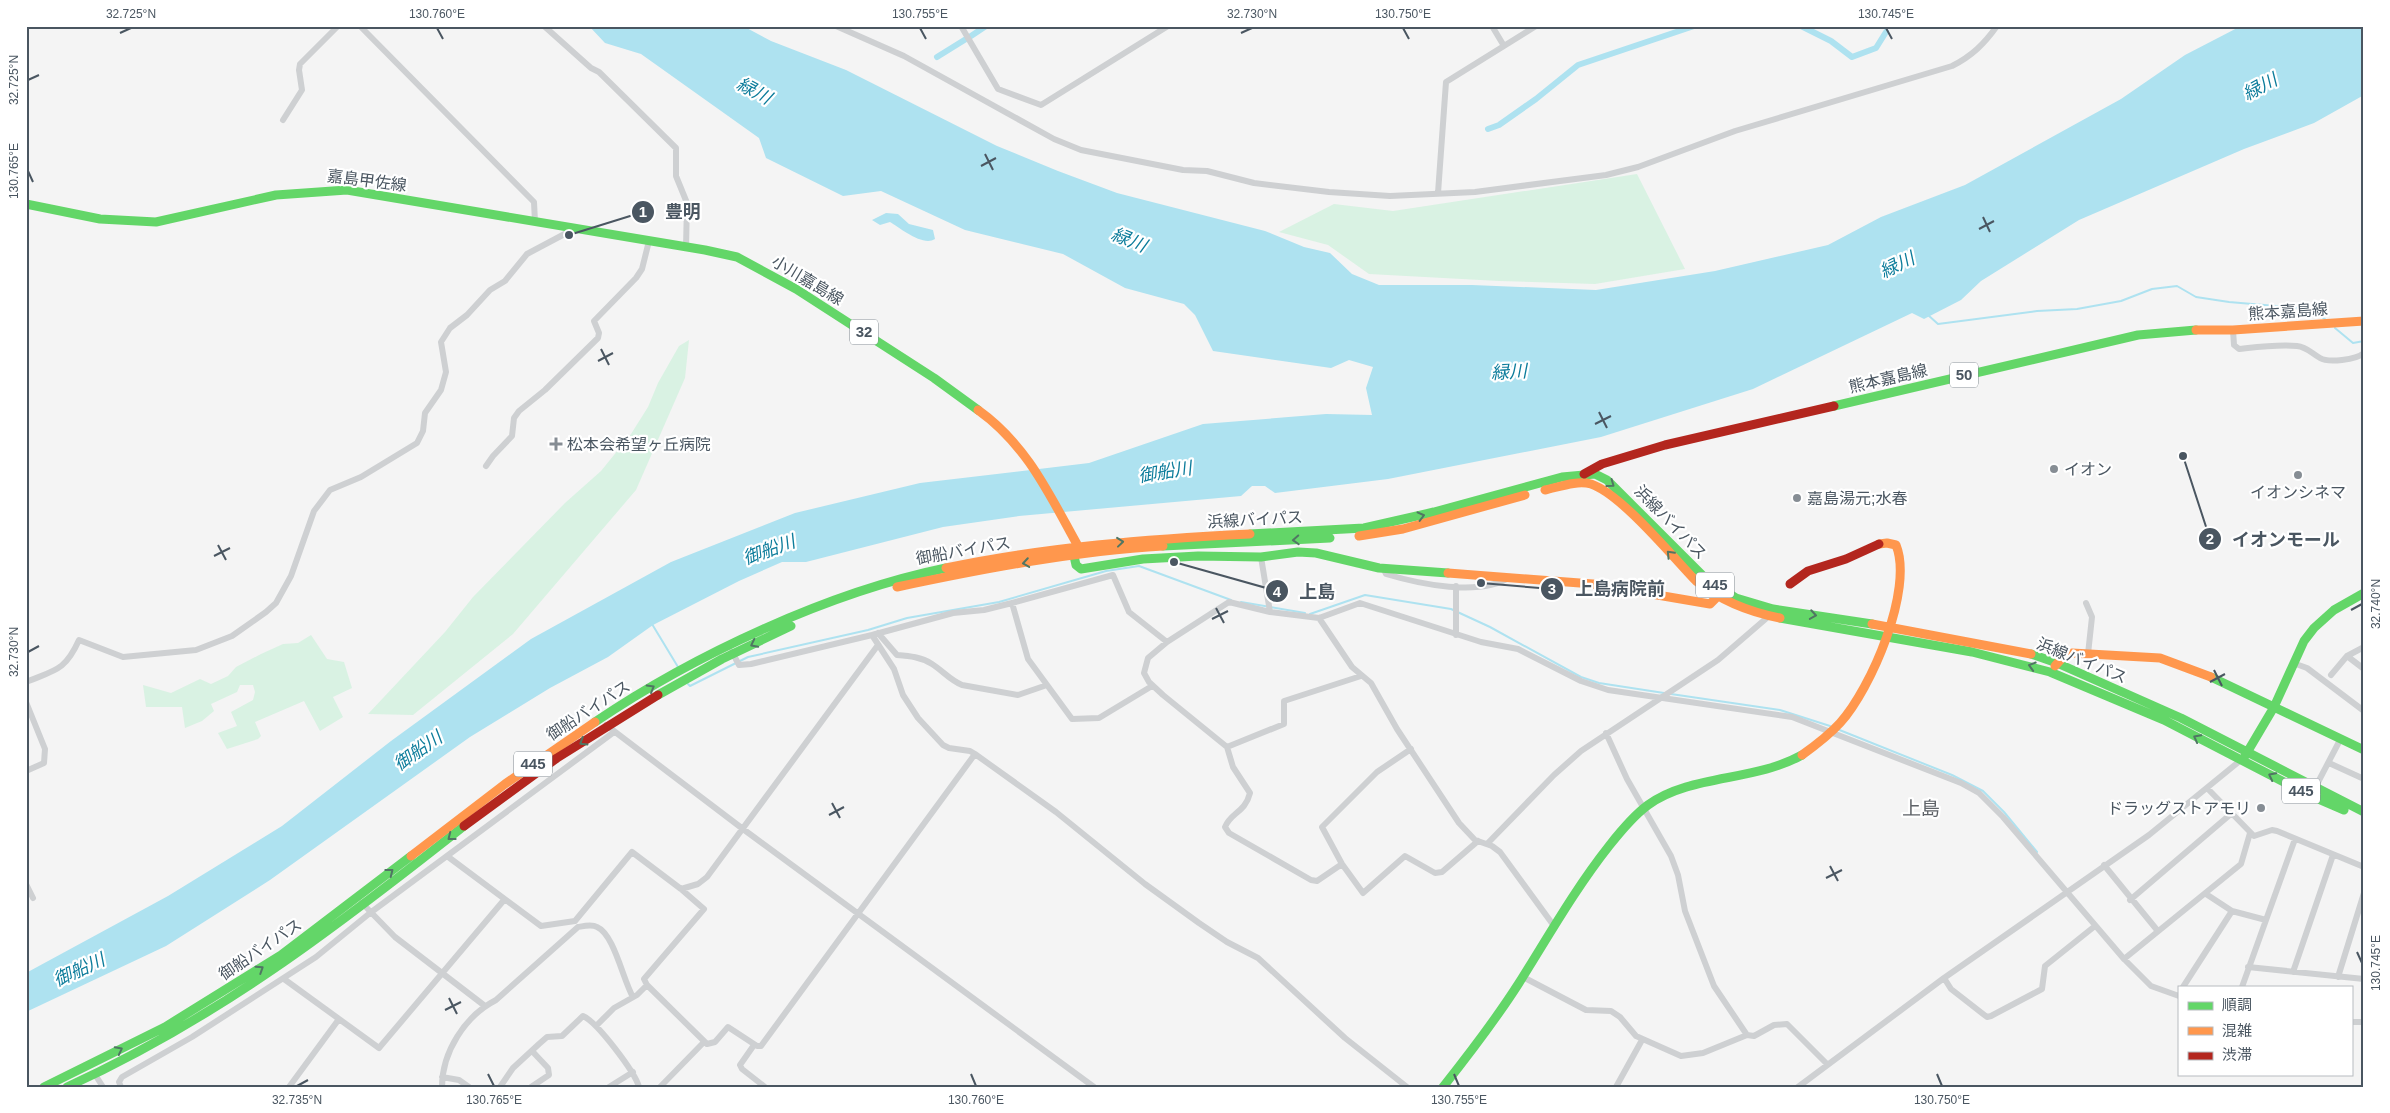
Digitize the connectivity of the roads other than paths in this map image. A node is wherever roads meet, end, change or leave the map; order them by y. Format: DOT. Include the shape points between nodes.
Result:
graph roads {
  1 [pos="338,26"];
  2 [pos="360,26"];
  3 [pos="544,26"];
  4 [pos="836,26"];
  5 [pos="961,26"];
  6 [pos="1168,26"];
  7 [pos="1492,26"];
  8 [pos="1536,26"];
  9 [pos="1997,26"];
  10 [pos="1504,46"];
  11 [pos="283,120"];
  12 [pos="1438,192"];
  13 [pos="26,204"];
  14 [pos="535,222"];
  15 [pos="574,229"];
  16 [pos="649,241"];
  17 [pos="686,248"];
  18 [pos="705,250"];
  19 [pos="2364,322"];
  20 [pos="2233,330"];
  21 [pos="2364,353"];
  22 [pos="486,466"];
  23 [pos="1584,474"];
  24 [pos="1577,483"];
  25 [pos="1075,550"];
  26 [pos="1261,557"];
  27 [pos="1384,568"];
  28 [pos="1511,576"];
  29 [pos="1790,584"];
  30 [pos="1456,586"];
  31 [pos="2364,593"];
  32 [pos="1721,594"];
  33 [pos="1012,603"];
  34 [pos="2086,603"];
  35 [pos="1270,612"];
  36 [pos="1771,612"];
  37 [pos="1319,618"];
  38 [pos="1889,627"];
  39 [pos="875,634"];
  40 [pos="1456,635"];
  41 [pos="1886,638"];
  42 [pos="1167,642"];
  43 [pos="729,645"];
  44 [pos="878,646"];
  45 [pos="2364,647"];
  46 [pos="733,654"];
  47 [pos="2088,654"];
  48 [pos="2347,656"];
  49 [pos="2057,663"];
  50 [pos="2293,663"];
  51 [pos="2364,669"];
  52 [pos="2050,672"];
  53 [pos="2331,674"];
  54 [pos="1361,676"];
  55 [pos="26,682"];
  56 [pos="1047,685"];
  57 [pos="1152,686"];
  58 [pos="1665,697"];
  59 [pos="26,702"];
  60 [pos="2274,707"];
  61 [pos="2364,711"];
  62 [pos="601,718"];
  63 [pos="610,729"];
  64 [pos="1832,732"];
  65 [pos="1606,733"];
  66 [pos="2340,740"];
  67 [pos="1227,746"];
  68 [pos="1411,749"];
  69 [pos="2364,750"];
  70 [pos="2248,752"];
  71 [pos="975,754"];
  72 [pos="2241,760"];
  73 [pos="2329,763"];
  74 [pos="26,771"];
  75 [pos="2364,779"];
  76 [pos="2207,788"];
  77 [pos="2315,788"];
  78 [pos="2307,794"];
  79 [pos="1642,809"];
  80 [pos="2364,812"];
  81 [pos="2232,813"];
  82 [pos="2364,819"];
  83 [pos="743,829"];
  84 [pos="2250,833"];
  85 [pos="2295,839"];
  86 [pos="1478,841"];
  87 [pos="1487,844"];
  88 [pos="2333,855"];
  89 [pos="447,856"];
  90 [pos="1342,864"];
  91 [pos="2104,865"];
  92 [pos="2364,867"];
  93 [pos="26,884"];
  94 [pos="681,889"];
  95 [pos="2065,892"];
  96 [pos="2364,892"];
  97 [pos="2206,894"];
  98 [pos="33,898"];
  99 [pos="504,900"];
  100 [pos="2130,900"];
  101 [pos="361,902"];
  102 [pos="2232,911"];
  103 [pos="370,913"];
  104 [pos="859,913"];
  105 [pos="2266,920"];
  106 [pos="1554,926"];
  107 [pos="2095,926"];
  108 [pos="2157,930"];
  109 [pos="2124,959"];
  110 [pos="2248,968"];
  111 [pos="2293,972"];
  112 [pos="443,974"];
  113 [pos="2338,976"];
  114 [pos="1523,977"];
  115 [pos="1944,978"];
  116 [pos="284,979"];
  117 [pos="2364,979"];
  118 [pos="647,986"];
  119 [pos="2184,986"];
  120 [pos="2242,986"];
  121 [pos="2178,995"];
  122 [pos="633,997"];
  123 [pos="485,1006"];
  124 [pos="339,1019"];
  125 [pos="596,1026"];
  126 [pos="1747,1035"];
  127 [pos="1642,1040"];
  128 [pos="704,1042"];
  129 [pos="754,1045"];
  130 [pos="532,1051"];
  131 [pos="1827,1064"];
  132 [pos="90,1065"];
  133 [pos="633,1072"];
  134 [pos="94,1075"];
  135 [pos="442,1077"];
  136 [pos="44,1087"];
  137 [pos="67,1087"];
  138 [pos="103,1087"];
  139 [pos="121,1087"];
  140 [pos="289,1087"];
  141 [pos="442,1087"];
  142 [pos="469,1087"];
  143 [pos="500,1087"];
  144 [pos="531,1087"];
  145 [pos="609,1087"];
  146 [pos="639,1087"];
  147 [pos="660,1087"];
  148 [pos="765,1087"];
  149 [pos="1094,1087"];
  150 [pos="1407,1087"];
  151 [pos="1443,1087"];
  152 [pos="1616,1087"];
  153 [pos="1798,1087"];
  1 -- 11 [label="street" via="300,64 302,90"];
  2 -- 14 [label="street" via="534,202"];
  3 -- 17 [label="street" via="599,72 676,148 676,176 687,203"];
  4 -- 12 [label="street" via="904,56 1054,139 1081,150 1183,170 1207,171 1254,183 1328,192 1390,196"];
  5 -- 6 [label="street" via="998,89 1041,105"];
  7 -- 10 [label="street"];
  8 -- 10 [label="street"];
  9 -- 12 [label="street" via="1970,57 1952,66 1735,131 1638,167 1606,175 1475,192"];
  10 -- 12 [label="street" via="1446,82"];
  13 -- 14 [label="main road, 嘉島甲佐線" via="99,218 144,222 188,216 281,194 314,189 347,190"];
  14 -- 15 [label="main road, 嘉島甲佐線"];
  15 -- 16 [label="main road, 嘉島甲佐線"];
  15 -- 55 [label="street" via="527,254 504,281 450,328 441,342 446,372 441,390 425,413 423,431 417,443 361,477 330,490 314,511 291,576 276,603 266,612 232,636 196,650 123,657 79,640 60,669"];
  16 -- 17 [label="main road, 嘉島甲佐線"];
  16 -- 22 [label="street" via="639,274 594,322 598,338 519,411 514,418 512,436"];
  17 -- 18 [label="main road, 嘉島甲佐線"];
  18 -- 25 [label="main road, 小川嘉島線 / 32" via="737,257 796,289 996,422 1021,453"];
  19 -- 20 [label="main road, 熊本嘉島線 / 50"];
  20 -- 21 [label="street" via="2234,345 2239,348 2294,345 2306,347 2322,359 2348,359"];
  20 -- 23 [label="main road, 熊本嘉島線 / 50" via="2181,330 2138,335 1665,445 1602,464"];
  23 -- 24 [label="main road, 熊本嘉島線 / 50"];
  25 -- 23 [label="main road, 浜線バイパス / 445, one-way" via="1137,540 1364,528"];
  23 -- 32 [label="main road, 浜線バイパス / 445, one-way" via="1595,474 1607,480"];
  24 -- 25 [label="main road, 浜線バイパス / 445, one-way" via="1437,521 1373,534"];
  32 -- 24 [label="main road, 浜線バイパス / 445, one-way" via="1696,581 1609,493 1590,484"];
  25 -- 26 [label="main road" via="1076,565 1081,569 1142,559"];
  25 -- 43 [label="main road, 御船バイパス / 445" via="969,563 911,575 806,611"];
  25 -- 46 [label="main road, 御船バイパス / 445, one-way" via="877,593 810,617"];
  26 -- 27 [label="main road" via="1316,553"];
  26 -- 35 [label="street"];
  27 -- 28 [label="main road"];
  27 -- 30 [label="street" via="1386,574 1422,584"];
  28 -- 30 [label="street" via="1494,586"];
  28 -- 32 [label="main road" via="1593,584 1710,604"];
  29 -- 38 [label="main road" via="1806,571 1842,561 1880,544 1896,545 1901,554 1902,568"];
  30 -- 40 [label="street"];
  31 -- 50 [label="main road" via="2334,610 2314,628 2300,646"];
  32 -- 36 [label="main road, 浜線バイパス / 445"];
  33 -- 39 [label="street" via="984,610 953,612"];
  33 -- 42 [label="street" via="1113,575 1129,612"];
  33 -- 56 [label="street" via="1028,659"];
  34 -- 47 [label="street" via="2092,617"];
  35 -- 37 [label="street"];
  35 -- 42 [label="street" via="1229,602"];
  36 -- 38 [label="main road, 浜線バイパス / 445, one-way"];
  36 -- 41 [label="main road, 浜線バイパス / 445"];
  36 -- 58 [label="street" via="1718,660"];
  37 -- 40 [label="street" via="1360,603"];
  37 -- 54 [label="street"];
  38 -- 41 [label="main road"];
  38 -- 49 [label="main road, 浜線バイパス / 445" via="2031,654"];
  39 -- 44 [label="street"];
  39 -- 46 [label="street" via="751,664 739,665"];
  39 -- 56 [label="street" via="897,655 910,655 931,664 962,685 1018,695"];
  40 -- 58 [label="street" via="1518,649 1581,681 1608,690"];
  52 -- 41 [label="main road, 浜線バイパス / 445, one-way" via="1980,654"];
  41 -- 64 [label="main road" via="1863,694"];
  42 -- 57 [label="street" via="1148,658 1145,665 1144,672"];
  43 -- 46 [label="street"];
  62 -- 43 [label="main road, 御船バイパス / 445, one-way"];
  44 -- 71 [label="street" via="894,669 903,695 942,745"];
  44 -- 83 [label="street"];
  45 -- 48 [label="street"];
  46 -- 63 [label="main road, 御船バイパス / 445" via="692,676"];
  47 -- 49 [label="main road" via="2068,654"];
  47 -- 60 [label="main road" via="2160,658 2194,669"];
  48 -- 51 [label="street"];
  48 -- 53 [label="street"];
  49 -- 52 [label="main road"];
  49 -- 70 [label="main road, 浜線バイパス / 445" via="2181,718"];
  50 -- 60 [label="main road"];
  50 -- 61 [label="street" via="2307,668"];
  72 -- 52 [label="main road, 浜線バイパス / 445, one-way" via="2164,720"];
  54 -- 67 [label="street" via="1284,701 1284,724"];
  54 -- 68 [label="street" via="1371,683"];
  56 -- 57 [label="street" via="1072,719 1099,718"];
  57 -- 67 [label="street"];
  58 -- 64 [label="street" via="1792,717"];
  58 -- 65 [label="street"];
  59 -- 74 [label="street" via="45,749 44,763"];
  60 -- 66 [label="main road"];
  60 -- 70 [label="main road"];
  62 -- 63 [label="street"];
  101 -- 62 [label="main road, 御船バイパス / 445, one-way" via="505,784"];
  63 -- 83 [label="street"];
  63 -- 89 [label="street"];
  63 -- 101 [label="main road, 御船バイパス / 445, one-way" via="518,786"];
  64 -- 79 [label="main road" via="1809,750 1765,772 1679,789"];
  64 -- 95 [label="street" via="1961,783 1978,793 2003,817"];
  65 -- 79 [label="street"];
  65 -- 87 [label="street" via="1554,775"];
  66 -- 69 [label="main road"];
  66 -- 73 [label="street"];
  67 -- 90 [label="street" via="1233,767 1250,793 1243,810 1227,822 1225,827 1229,833 1311,880 1317,881"];
  68 -- 86 [label="street" via="1459,823"];
  68 -- 90 [label="street" via="1377,772 1322,827"];
  70 -- 72 [label="main road"];
  70 -- 77 [label="main road, 浜線バイパス / 445"];
  71 -- 104 [label="street"];
  71 -- 150 [label="street" via="1199,923 1258,958 1345,1038"];
  72 -- 76 [label="street"];
  78 -- 72 [label="main road, 浜線バイパス / 445, one-way"];
  73 -- 75 [label="street"];
  73 -- 77 [label="street"];
  76 -- 81 [label="street"];
  76 -- 91 [label="street" via="2149,835"];
  77 -- 78 [label="street"];
  77 -- 80 [label="main road, 浜線バイパス / 445"];
  78 -- 82 [label="main road, 浜線バイパス / 445"];
  79 -- 106 [label="main road" via="1608,849"];
  79 -- 126 [label="street" via="1671,856 1685,911 1714,986"];
  81 -- 84 [label="street"];
  81 -- 100 [label="street"];
  83 -- 94 [label="street" via="707,877 698,884"];
  83 -- 104 [label="street"];
  84 -- 85 [label="street" via="2258,836 2272,830"];
  84 -- 97 [label="street" via="2241,864"];
  85 -- 88 [label="street"];
  85 -- 105 [label="street"];
  86 -- 87 [label="street"];
  86 -- 90 [label="street" via="1442,872 1405,856 1363,893"];
  87 -- 106 [label="street" via="1504,857"];
  88 -- 92 [label="street"];
  88 -- 111 [label="street"];
  89 -- 99 [label="street"];
  89 -- 103 [label="street"];
  91 -- 95 [label="street"];
  91 -- 100 [label="street"];
  93 -- 98 [label="street"];
  94 -- 99 [label="street" via="632,852 575,921 541,926"];
  94 -- 118 [label="street" via="704,909 644,979"];
  95 -- 107 [label="street"];
  95 -- 115 [label="street"];
  96 -- 113 [label="street"];
  97 -- 102 [label="street"];
  97 -- 108 [label="street"];
  99 -- 112 [label="street"];
  100 -- 108 [label="street"];
  101 -- 103 [label="street"];
  132 -- 101 [label="main road, 御船バイパス / 445, one-way" via="199,1007"];
  101 -- 134 [label="main road, 御船バイパス / 445" via="254,982 163,1038"];
  102 -- 105 [label="street"];
  102 -- 119 [label="street"];
  103 -- 112 [label="street"];
  103 -- 116 [label="street"];
  104 -- 129 [label="street" via="761,1046"];
  104 -- 149 [label="street"];
  105 -- 110 [label="street"];
  106 -- 114 [label="main road"];
  107 -- 109 [label="street"];
  107 -- 115 [label="street" via="2045,966 2042,989 1991,1016 1987,1017 1951,989"];
  108 -- 109 [label="street"];
  109 -- 121 [label="street" via="2151,986"];
  110 -- 111 [label="street"];
  110 -- 120 [label="street"];
  111 -- 113 [label="street"];
  112 -- 123 [label="street"];
  112 -- 124 [label="street" via="379,1048"];
  113 -- 117 [label="street"];
  114 -- 127 [label="street" via="1586,1010 1611,1011"];
  114 -- 151 [label="main road"];
  115 -- 131 [label="street"];
  116 -- 124 [label="street"];
  116 -- 139 [label="street" via="122,1077"];
  118 -- 122 [label="street"];
  118 -- 128 [label="street"];
  122 -- 123 [label="street" via="622,976 612,942 597,926 588,926 578,927 496,1000"];
  122 -- 125 [label="street" via="620,1003"];
  123 -- 135 [label="street" via="451,1047 445,1058"];
  124 -- 140 [label="street"];
  125 -- 130 [label="street" via="583,1016 562,1036 547,1037"];
  125 -- 133 [label="street"];
  126 -- 127 [label="street" via="1688,1056"];
  126 -- 131 [label="street" via="1754,1036 1774,1025 1787,1024"];
  127 -- 152 [label="street"];
  128 -- 129 [label="street" via="715,1042 728,1026"];
  128 -- 147 [label="street"];
  129 -- 148 [label="street" via="740,1065"];
  130 -- 143 [label="street" via="513,1068"];
  130 -- 144 [label="street" via="548,1068 549,1075"];
  131 -- 153 [label="street"];
  132 -- 134 [label="street"];
  132 -- 136 [label="main road, 御船バイパス / 445"];
  133 -- 145 [label="street"];
  133 -- 146 [label="street"];
  134 -- 137 [label="main road, 御船バイパス / 445"];
  134 -- 138 [label="street"];
  135 -- 141 [label="street"];
  135 -- 142 [label="street" via="459,1080"];
}
